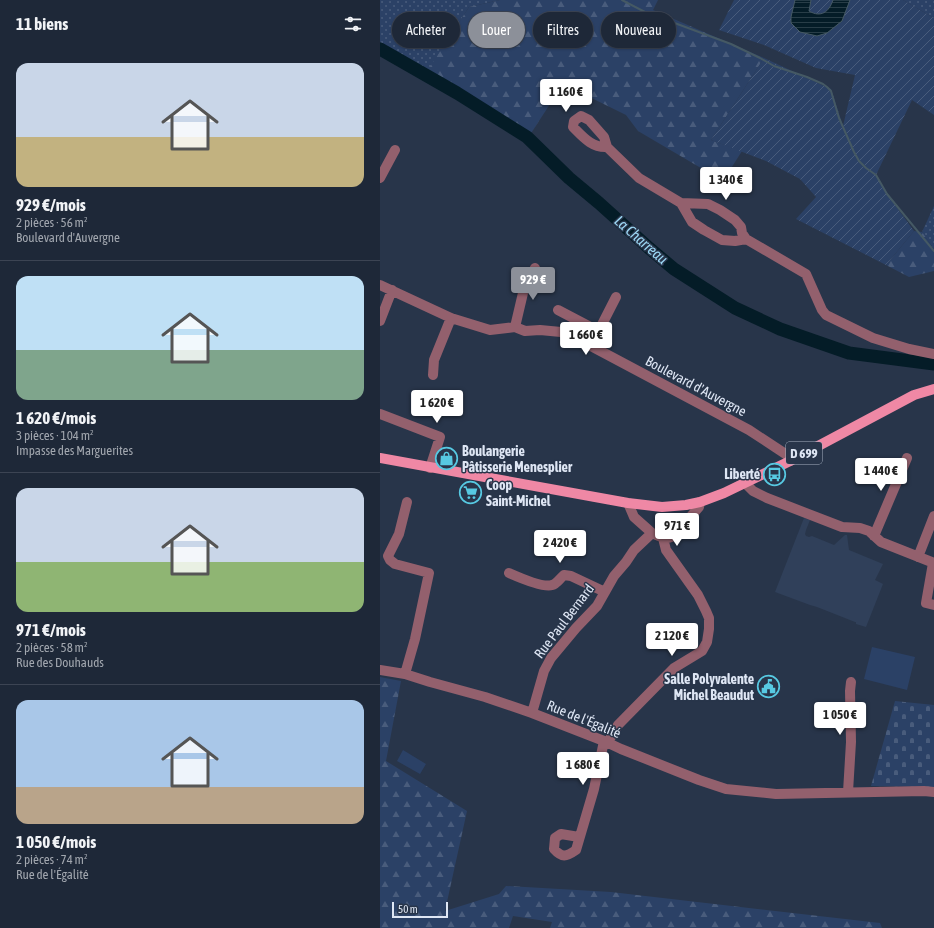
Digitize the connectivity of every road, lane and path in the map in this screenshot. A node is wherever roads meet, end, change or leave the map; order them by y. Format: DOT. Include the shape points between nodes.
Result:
graph roads {
  1 [pos="607,147"];
  2 [pos="396,150"];
  3 [pos="380,178"];
  4 [pos="681,203"];
  5 [pos="746,239"];
  6 [pos="535,268"];
  7 [pos="380,285"];
  8 [pos="392,290"];
  9 [pos="616,297"];
  10 [pos="558,310"];
  11 [pos="451,318"];
  12 [pos="380,321"];
  13 [pos="515,327"];
  14 [pos="598,331"];
  15 [pos="591,346"];
  16 [pos="934,354"];
  17 [pos="433,375"];
  18 [pos="934,389"];
  19 [pos="934,395"];
  20 [pos="905,400"];
  21 [pos="380,414"];
  22 [pos="380,458"];
  23 [pos="907,458"];
  24 [pos="790,461"];
  25 [pos="430,468"];
  26 [pos="745,483"];
  27 [pos="407,502"];
  28 [pos="700,502"];
  29 [pos="628,503"];
  30 [pos="934,516"];
  31 [pos="652,533"];
  32 [pos="874,536"];
  33 [pos="663,538"];
  34 [pos="918,557"];
  35 [pos="934,563"];
  36 [pos="509,573"];
  37 [pos="605,592"];
  38 [pos="934,605"];
  39 [pos="380,664"];
  40 [pos="380,670"];
  41 [pos="405,674"];
  42 [pos="851,682"];
  43 [pos="532,713"];
  44 [pos="606,741"];
  45 [pos="848,792"];
  46 [pos="934,792"];
  47 [pos="579,837"];
  1 -- 4 [label="street" via="639,178"];
  2 -- 3 [label="street"];
  4 -- 5 [label="street" via="708,204 720,210 735,220"];
  4 -- 5 [label="street" via="692,222 722,240"];
  5 -- 16 [label="street" via="806,274 826,315 873,338"];
  6 -- 13 [label="street" via="525,287"];
  7 -- 8 [label="street, Boulevard d'Auvergne"];
  8 -- 11 [label="street, Boulevard d'Auvergne"];
  8 -- 12 [label="street"];
  9 -- 14 [label="street"];
  10 -- 14 [label="street"];
  11 -- 13 [label="street, Boulevard d'Auvergne" via="490,330"];
  11 -- 17 [label="street" via="434,360"];
  13 -- 15 [label="street, Boulevard d'Auvergne" via="525,331 561,332"];
  14 -- 15 [label="street"];
  15 -- 24 [label="street, Boulevard d'Auvergne" via="749,430 787,455"];
  18 -- 20 [label="main road, D 699"];
  19 -- 20 [label="main road, D 699"];
  20 -- 24 [label="main road, D 699"];
  21 -- 25 [label="street" via="440,437"];
  22 -- 25 [label="main road, D 699"];
  23 -- 32 [label="street"];
  24 -- 26 [label="main road, D 699"];
  25 -- 29 [label="main road, D 699"];
  26 -- 28 [label="main road, D 699"];
  26 -- 32 [label="street" via="753,491 767,498 842,527 869,531"];
  27 -- 41 [label="street" via="399,534 388,556 395,564 429,573"];
  28 -- 29 [label="main road, D 699" via="662,506"];
  28 -- 33 [label="street" via="699,507 674,536"];
  29 -- 31 [label="street" via="634,517"];
  30 -- 34 [label="street"];
  31 -- 33 [label="street"];
  31 -- 37 [label="street, Rue Paul Bernard" via="634,550"];
  32 -- 34 [label="street" via="881,542"];
  33 -- 44 [label="street" via="666,550 698,595 709,618 707,642 702,651 674,668"];
  34 -- 35 [label="street"];
  35 -- 38 [label="street" via="926,603"];
  36 -- 37 [label="street" via="536,584 550,586 564,575 571,576"];
  37 -- 43 [label="street, Rue Paul Bernard" via="597,606 551,658 544,671"];
  39 -- 41 [label="street, Rue de l'Égalité"];
  40 -- 41 [label="street, Rue de l'Égalité"];
  41 -- 43 [label="street, Rue de l'Égalité"];
  42 -- 45 [label="street"];
  43 -- 44 [label="street, Rue de l'Égalité"];
  44 -- 45 [label="street, Rue de l'Égalité" via="726,789 776,794"];
  44 -- 47 [label="street"];
  45 -- 46 [label="street, Rue de l'Égalité"];
}
